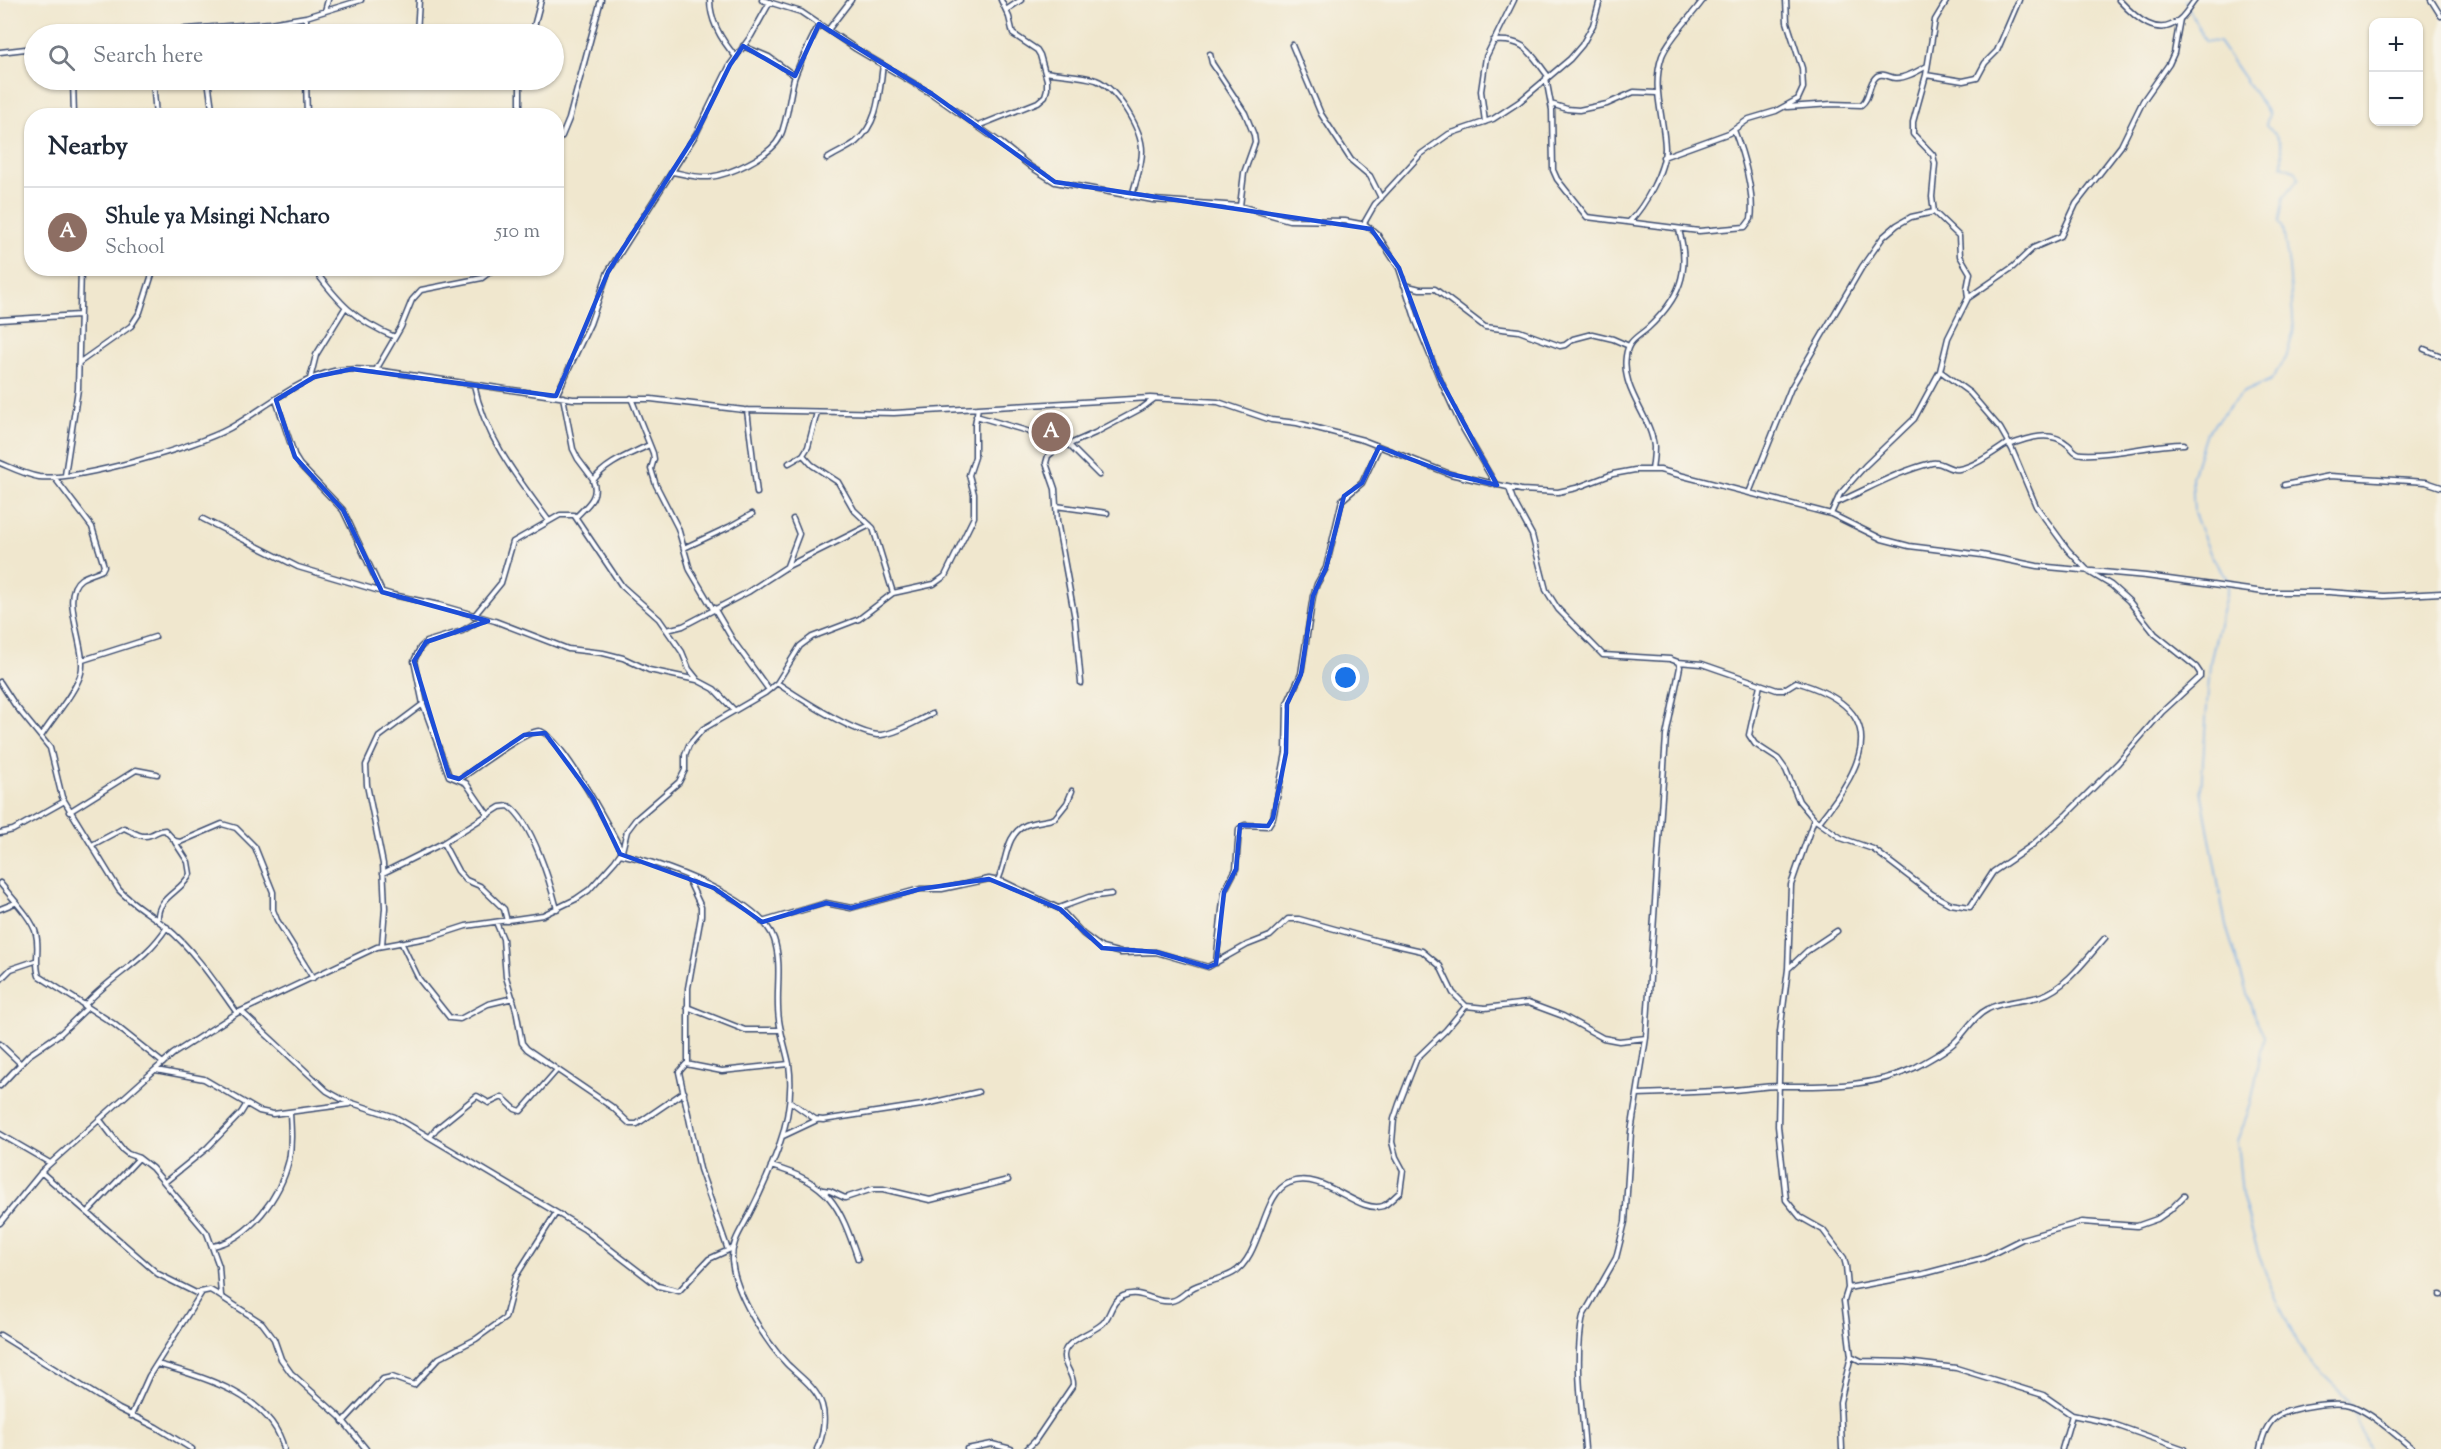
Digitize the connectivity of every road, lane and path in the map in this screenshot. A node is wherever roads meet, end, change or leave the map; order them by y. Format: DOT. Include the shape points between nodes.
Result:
graph roads {
  1 [pos="327,0"];
  2 [pos="361,0"];
  3 [pos="419,0"];
  4 [pos="541,0"];
  5 [pos="601,0"];
  6 [pos="710,0"];
  7 [pos="762,0"];
  8 [pos="793,0"];
  9 [pos="851,0"];
  10 [pos="1001,0"];
  11 [pos="1021,0"];
  12 [pos="1514,0"];
  13 [pos="1600,0"];
  14 [pos="1703,0"];
  15 [pos="1786,0"];
  16 [pos="1947,0"];
  17 [pos="2019,0"];
  18 [pos="2119,0"];
  19 [pos="2195,0"];
  20 [pos="2430,0"];
  21 [pos="770,2"];
  22 [pos="791,8"];
  23 [pos="1006,10"];
  24 [pos="325,12"];
  25 [pos="306,16"];
  26 [pos="2441,16"];
  27 [pos="2180,19"];
  28 [pos="256,24"];
  29 [pos="306,24"];
  30 [pos="418,24"];
  31 [pos="535,24"];
  32 [pos="819,24"];
  33 [pos="828,30"];
  34 [pos="1493,41"];
  35 [pos="1292,45"];
  36 [pos="743,46"];
  37 [pos="24,49"];
  38 [pos="0,52"];
  39 [pos="1210,54"];
  40 [pos="735,57"];
  41 [pos="883,65"];
  42 [pos="1927,66"];
  43 [pos="1045,72"];
  44 [pos="1926,75"];
  45 [pos="795,76"];
  46 [pos="1547,77"];
  47 [pos="73,90"];
  48 [pos="154,90"];
  49 [pos="209,90"];
  50 [pos="307,90"];
  51 [pos="520,90"];
  52 [pos="1656,93"];
  53 [pos="1551,104"];
  54 [pos="1784,107"];
  55 [pos="74,108"];
  56 [pos="155,108"];
  57 [pos="212,108"];
  58 [pos="308,108"];
  59 [pos="520,108"];
  60 [pos="1485,122"];
  61 [pos="977,127"];
  62 [pos="1734,130"];
  63 [pos="564,131"];
  64 [pos="1663,157"];
  65 [pos="827,159"];
  66 [pos="672,172"];
  67 [pos="1132,197"];
  68 [pos="1381,198"];
  69 [pos="1240,206"];
  70 [pos="1934,212"];
  71 [pos="1629,222"];
  72 [pos="1363,225"];
  73 [pos="1679,230"];
  74 [pos="81,276"];
  75 [pos="151,276"];
  76 [pos="319,276"];
  77 [pos="485,276"];
  78 [pos="1404,285"];
  79 [pos="1968,298"];
  80 [pos="345,308"];
  81 [pos="79,315"];
  82 [pos="0,320"];
  83 [pos="395,337"];
  84 [pos="1629,346"];
  85 [pos="2424,350"];
  86 [pos="2441,356"];
  87 [pos="80,362"];
  88 [pos="376,370"];
  89 [pos="1940,371"];
  90 [pos="310,379"];
  91 [pos="474,385"];
  92 [pos="556,396"];
  93 [pos="563,397"];
  94 [pos="631,398"];
  95 [pos="1155,398"];
  96 [pos="276,400"];
  97 [pos="978,408"];
  98 [pos="747,410"];
  99 [pos="817,412"];
  100 [pos="976,416"];
  101 [pos="2009,444"];
  102 [pos="2184,444"];
  103 [pos="649,445"];
  104 [pos="1069,445"];
  105 [pos="1379,447"];
  106 [pos="1058,450"];
  107 [pos="803,455"];
  108 [pos="0,463"];
  109 [pos="789,463"];
  110 [pos="1652,470"];
  111 [pos="65,475"];
  112 [pos="1099,475"];
  113 [pos="54,477"];
  114 [pos="594,480"];
  115 [pos="1497,485"];
  116 [pos="2284,485"];
  117 [pos="2441,487"];
  118 [pos="1509,488"];
  119 [pos="757,493"];
  120 [pos="1749,494"];
  121 [pos="1836,503"];
  122 [pos="1056,506"];
  123 [pos="1107,513"];
  124 [pos="752,514"];
  125 [pos="1831,514"];
  126 [pos="576,517"];
  127 [pos="203,519"];
  128 [pos="793,519"];
  129 [pos="549,521"];
  130 [pos="870,525"];
  131 [pos="684,548"];
  132 [pos="787,567"];
  133 [pos="2089,572"];
  134 [pos="382,592"];
  135 [pos="893,593"];
  136 [pos="2441,593"];
  137 [pos="713,608"];
  138 [pos="474,616"];
  139 [pos="483,618"];
  140 [pos="667,630"];
  141 [pos="155,637"];
  142 [pos="83,660"];
  143 [pos="1678,662"];
  144 [pos="697,680"];
  145 [pos="0,682"];
  146 [pos="777,682"];
  147 [pos="1081,683"];
  148 [pos="1760,685"];
  149 [pos="768,690"];
  150 [pos="423,704"];
  151 [pos="734,710"];
  152 [pos="932,714"];
  153 [pos="42,735"];
  154 [pos="157,774"];
  155 [pos="459,779"];
  156 [pos="1072,791"];
  157 [pos="64,802"];
  158 [pos="69,812"];
  159 [pos="488,815"];
  160 [pos="1814,819"];
  161 [pos="1819,822"];
  162 [pos="0,833"];
  163 [pos="175,841"];
  164 [pos="442,843"];
  165 [pos="92,845"];
  166 [pos="621,852"];
  167 [pos="383,873"];
  168 [pos="688,878"];
  169 [pos="998,880"];
  170 [pos="0,883"];
  171 [pos="1112,894"];
  172 [pos="15,903"];
  173 [pos="0,909"];
  174 [pos="557,909"];
  175 [pos="1058,909"];
  176 [pos="158,920"];
  177 [pos="507,921"];
  178 [pos="496,922"];
  179 [pos="762,922"];
  180 [pos="167,927"];
  181 [pos="1837,931"];
  182 [pos="2105,938"];
  183 [pos="400,942"];
  184 [pos="382,945"];
  185 [pos="35,960"];
  186 [pos="1216,964"];
  187 [pos="1788,969"];
  188 [pos="314,978"];
  189 [pos="0,980"];
  190 [pos="513,998"];
  191 [pos="1466,1006"];
  192 [pos="85,1007"];
  193 [pos="687,1007"];
  194 [pos="239,1012"];
  195 [pos="781,1030"];
  196 [pos="1646,1038"];
  197 [pos="0,1044"];
  198 [pos="163,1063"];
  199 [pos="21,1064"];
  200 [pos="688,1064"];
  201 [pos="789,1064"];
  202 [pos="155,1070"];
  203 [pos="556,1070"];
  204 [pos="0,1086"];
  205 [pos="1778,1086"];
  206 [pos="684,1092"];
  207 [pos="978,1092"];
  208 [pos="1637,1094"];
  209 [pos="790,1102"];
  210 [pos="354,1104"];
  211 [pos="246,1105"];
  212 [pos="290,1113"];
  213 [pos="100,1120"];
  214 [pos="817,1120"];
  215 [pos="0,1134"];
  216 [pos="783,1136"];
  217 [pos="430,1137"];
  218 [pos="139,1158"];
  219 [pos="50,1163"];
  220 [pos="771,1166"];
  221 [pos="41,1172"];
  222 [pos="1008,1179"];
  223 [pos="165,1182"];
  224 [pos="823,1190"];
  225 [pos="2184,1196"];
  226 [pos="88,1212"];
  227 [pos="556,1213"];
  228 [pos="0,1223"];
  229 [pos="213,1245"];
  230 [pos="730,1249"];
  231 [pos="858,1259"];
  232 [pos="1848,1288"];
  233 [pos="203,1292"];
  234 [pos="221,1296"];
  235 [pos="0,1335"];
  236 [pos="1851,1356"];
  237 [pos="157,1364"];
  238 [pos="2072,1415"];
  239 [pos="130,1416"];
  240 [pos="343,1422"];
  241 [pos="192,1449"];
  242 [pos="284,1449"];
  243 [pos="366,1449"];
  244 [pos="818,1449"];
  245 [pos="967,1449"];
  246 [pos="1011,1449"];
  247 [pos="1027,1449"];
  248 [pos="1585,1449"];
  249 [pos="1842,1449"];
  250 [pos="2062,1449"];
  251 [pos="2184,1449"];
  252 [pos="2260,1449"];
  253 [pos="2413,1449"];
  1 -- 24 [label="street"];
  2 -- 24 [label="street"];
  3 -- 30 [label="street"];
  4 -- 31 [label="street"];
  5 -- 63 [label="street"];
  6 -- 40 [label="street" via="722,40"];
  7 -- 21 [label="street"];
  8 -- 22 [label="street"];
  9 -- 33 [label="street"];
  10 -- 23 [label="street"];
  11 -- 23 [label="street"];
  12 -- 34 [label="street"];
  13 -- 46 [label="street" via="1582,45"];
  14 -- 52 [label="street" via="1663,55"];
  15 -- 54 [label="street" via="1786,16 1802,68 1803,88 1798,99"];
  16 -- 42 [label="street" via="1935,20"];
  17 -- 44 [label="street" via="1997,51 1977,78 1963,81"];
  18 -- 27 [label="street" via="2144,23 2169,27"];
  19 -- 27 [label="street"];
  20 -- 26 [label="street"];
  21 -- 22 [label="street"];
  21 -- 36 [label="street"];
  22 -- 32 [label="street"];
  23 -- 43 [label="street" via="1013,34 1037,50"];
  24 -- 25 [label="street"];
  25 -- 28 [label="street"];
  25 -- 29 [label="street"];
  27 -- 79 [label="street" via="2175,53 2169,64 2143,101 2121,146 2076,204 2061,236 2033,248"];
  32 -- 33 [label="street"];
  32 -- 45 [label="street"];
  33 -- 41 [label="street"];
  34 -- 46 [label="street" via="1512,40 1527,48"];
  34 -- 60 [label="street" via="1486,57 1481,91"];
  35 -- 68 [label="street" via="1321,114 1351,160 1370,176"];
  36 -- 40 [label="street"];
  36 -- 45 [label="street" via="776,61"];
  37 -- 38 [label="street"];
  39 -- 69 [label="street" via="1254,135"];
  40 -- 66 [label="street"];
  41 -- 61 [label="street"];
  41 -- 65 [label="street" via="876,114 868,129"];
  42 -- 44 [label="street"];
  42 -- 54 [label="street" via="1904,77 1877,76 1861,105"];
  43 -- 61 [label="street" via="1047,89 1038,102"];
  43 -- 67 [label="street" via="1098,81 1119,99 1139,132 1142,149"];
  44 -- 70 [label="street" via="1913,134 1933,154"];
  45 -- 66 [label="street" via="784,125 774,145 742,167 723,174 695,177"];
  46 -- 53 [label="street"];
  46 -- 60 [label="street" via="1519,102"];
  47 -- 55 [label="street"];
  48 -- 56 [label="street"];
  49 -- 57 [label="street"];
  50 -- 58 [label="street"];
  51 -- 59 [label="street"];
  52 -- 53 [label="street" via="1634,92 1607,104 1579,110"];
  52 -- 64 [label="street"];
  53 -- 71 [label="street" via="1553,170 1557,179 1587,217"];
  54 -- 62 [label="street" via="1749,119"];
  60 -- 68 [label="street" via="1434,143"];
  61 -- 67 [label="street" via="1055,182"];
  62 -- 64 [label="street"];
  62 -- 73 [label="street" via="1747,175 1752,214 1749,223 1745,227"];
  64 -- 71 [label="street" via="1643,207"];
  66 -- 92 [label="street" via="608,272 590,324"];
  67 -- 69 [label="street"];
  68 -- 72 [label="street"];
  69 -- 72 [label="street" via="1289,220"];
  70 -- 79 [label="street" via="1961,240 1960,256 1970,273"];
  70 -- 120 [label="street" via="1897,225 1883,237 1862,267 1791,387"];
  71 -- 73 [label="street"];
  72 -- 78 [label="street" via="1377,234 1399,268"];
  73 -- 84 [label="street" via="1684,254 1678,291 1669,306"];
  74 -- 81 [label="street"];
  75 -- 87 [label="street" via="140,312 131,326"];
  76 -- 80 [label="street"];
  77 -- 83 [label="street" via="421,290 412,300"];
  78 -- 84 [label="street" via="1435,289 1491,330 1518,331 1560,346 1582,336 1600,335"];
  78 -- 115 [label="street" via="1451,403"];
  79 -- 89 [label="street" via="1948,338"];
  80 -- 83 [label="street"];
  80 -- 90 [label="street" via="316,355"];
  81 -- 82 [label="street"];
  81 -- 87 [label="street"];
  83 -- 88 [label="street"];
  84 -- 110 [label="street" via="1626,369 1654,446"];
  85 -- 86 [label="street"];
  87 -- 111 [label="street"];
  88 -- 90 [label="street" via="335,371"];
  88 -- 91 [label="street"];
  89 -- 101 [label="street" via="1970,393"];
  89 -- 121 [label="street" via="1914,419 1865,466"];
  90 -- 96 [label="street"];
  91 -- 92 [label="street"];
  91 -- 129 [label="street" via="493,438"];
  92 -- 93 [label="street"];
  93 -- 94 [label="street"];
  93 -- 114 [label="street" via="573,449"];
  94 -- 98 [label="street"];
  94 -- 103 [label="street"];
  95 -- 97 [label="street"];
  95 -- 104 [label="street"];
  95 -- 105 [label="street" via="1218,402"];
  96 -- 111 [label="street" via="227,430 193,444 107,468"];
  96 -- 134 [label="street" via="295,457 343,510"];
  97 -- 99 [label="street" via="898,413"];
  97 -- 100 [label="street"];
  98 -- 99 [label="street"];
  98 -- 119 [label="street"];
  99 -- 107 [label="street"];
  100 -- 106 [label="street" via="1027,431"];
  100 -- 135 [label="street" via="975,457 969,476 974,517 961,547 945,576 934,584"];
  101 -- 102 [label="street" via="2050,436 2082,454"];
  101 -- 121 [label="street" via="1959,469 1933,463 1882,480"];
  101 -- 133 [label="street" via="2036,506"];
  103 -- 114 [label="street" via="616,462"];
  103 -- 131 [label="street" via="656,485"];
  104 -- 106 [label="street"];
  104 -- 112 [label="street"];
  105 -- 115 [label="street" via="1450,474"];
  105 -- 186 [label="street" via="1362,483 1342,500 1326,568 1313,596 1301,674 1287,704 1286,753 1273,818 1268,826 1245,825 1239,829 1236,869 1224,892"];
  106 -- 122 [label="street" via="1048,456 1046,463"];
  107 -- 109 [label="street"];
  107 -- 130 [label="street" via="838,482 854,510"];
  108 -- 113 [label="street" via="38,477"];
  110 -- 118 [label="street" via="1613,474 1558,492"];
  110 -- 120 [label="street"];
  111 -- 113 [label="street"];
  113 -- 142 [label="street" via="92,527 104,562 102,570 80,579 75,587 72,609"];
  114 -- 126 [label="street" via="595,496"];
  115 -- 118 [label="street"];
  116 -- 117 [label="street" via="2330,476"];
  118 -- 143 [label="street" via="1532,535 1548,595 1578,631 1606,656"];
  120 -- 125 [label="street"];
  121 -- 125 [label="street"];
  122 -- 123 [label="street"];
  122 -- 147 [label="street" via="1076,619"];
  124 -- 131 [label="street"];
  125 -- 133 [label="street" via="1897,544"];
  126 -- 129 [label="street" via="569,514"];
  126 -- 140 [label="street" via="622,586"];
  127 -- 134 [label="street" via="298,567"];
  128 -- 132 [label="street" via="799,534"];
  129 -- 138 [label="street" via="513,542 501,583"];
  130 -- 132 [label="street"];
  130 -- 135 [label="street"];
  131 -- 137 [label="street" via="690,570"];
  132 -- 137 [label="street"];
  133 -- 136 [label="street" via="2264,592 2384,596"];
  133 -- 161 [label="street" via="2129,601 2155,634 2196,667 2200,677 2067,814 1993,872 1970,908 1950,904 1932,894 1873,849 1841,838"];
  134 -- 138 [label="street"];
  135 -- 146 [label="street" via="859,620 800,646"];
  137 -- 140 [label="street" via="683,626"];
  137 -- 149 [label="street"];
  138 -- 139 [label="street"];
  139 -- 144 [label="street" via="568,649 603,653 657,672"];
  139 -- 150 [label="street" via="420,648 414,661"];
  140 -- 144 [label="street"];
  141 -- 142 [label="street"];
  142 -- 153 [label="street" via="81,674"];
  143 -- 148 [label="street" via="1702,664"];
  143 -- 196 [label="street" via="1680,672 1665,742"];
  144 -- 151 [label="street" via="714,689"];
  145 -- 153 [label="street"];
  146 -- 149 [label="street"];
  146 -- 152 [label="street" via="835,718 874,734 891,732"];
  148 -- 160 [label="street" via="1749,735 1755,744 1778,759 1799,801"];
  148 -- 161 [label="street" via="1777,690 1796,682 1806,685 1850,708 1855,716 1862,747 1846,783"];
  149 -- 151 [label="street"];
  150 -- 155 [label="street" via="448,776"];
  150 -- 167 [label="street" via="379,737 366,765"];
  151 -- 166 [label="street" via="703,729 689,745 679,782 636,819 627,831"];
  153 -- 157 [label="street" via="50,748"];
  154 -- 158 [label="street" via="136,770"];
  155 -- 159 [label="street" via="473,790"];
  155 -- 166 [label="street" via="524,735 544,733 573,766"];
  156 -- 169 [label="street" via="1054,819 1017,831"];
  157 -- 158 [label="street"];
  157 -- 162 [label="street" via="14,830"];
  158 -- 165 [label="street"];
  159 -- 164 [label="street"];
  159 -- 174 [label="street" via="505,806 516,811 541,859"];
  160 -- 161 [label="street"];
  160 -- 187 [label="street" via="1791,885"];
  163 -- 165 [label="street" via="165,830 144,836 124,828"];
  163 -- 176 [label="street" via="188,862 190,874 164,900"];
  163 -- 188 [label="street" via="222,824 236,828 255,847 273,892 277,920"];
  164 -- 167 [label="street"];
  164 -- 177 [label="street" via="458,871 504,909"];
  165 -- 176 [label="street" via="119,890"];
  166 -- 168 [label="street"];
  166 -- 174 [label="street" via="589,890"];
  167 -- 184 [label="street"];
  168 -- 179 [label="street" via="730,896"];
  168 -- 193 [label="street" via="701,916"];
  169 -- 175 [label="street"];
  169 -- 179 [label="street" via="980,879 942,889 920,889 851,908 826,903"];
  170 -- 172 [label="street"];
  171 -- 175 [label="street" via="1089,897"];
  172 -- 173 [label="street"];
  172 -- 185 [label="street" via="34,927"];
  174 -- 177 [label="street"];
  175 -- 186 [label="street" via="1102,948 1121,953 1156,952 1199,965"];
  176 -- 180 [label="street"];
  177 -- 178 [label="street"];
  178 -- 183 [label="street"];
  178 -- 190 [label="street"];
  179 -- 195 [label="street" via="769,927 778,956"];
  180 -- 192 [label="street" via="154,947 107,982"];
  180 -- 194 [label="street"];
  181 -- 187 [label="street"];
  182 -- 205 [label="street" via="2053,991 1987,1009 1950,1046 1912,1068 1860,1083"];
  183 -- 184 [label="street"];
  183 -- 190 [label="street" via="419,979 450,1018 460,1019 488,1004"];
  184 -- 188 [label="street"];
  185 -- 189 [label="street" via="18,965"];
  185 -- 192 [label="street" via="39,976"];
  186 -- 191 [label="street" via="1270,936 1288,919 1299,918 1422,951 1440,966 1453,993"];
  187 -- 205 [label="street"];
  188 -- 194 [label="street"];
  190 -- 203 [label="street" via="522,1043"];
  191 -- 196 [label="street" via="1528,1003 1563,1016 1603,1038"];
  191 -- 247 [label="street" via="1417,1058 1399,1104 1392,1142 1402,1170 1400,1192 1385,1205 1370,1206 1323,1184 1300,1179 1286,1183 1275,1196 1249,1257 1235,1272 1175,1300 1138,1293 1119,1298 1104,1323 1065,1351 1073,1385"];
  192 -- 198 [label="street" via="114,1024"];
  192 -- 199 [label="street"];
  193 -- 195 [label="street" via="745,1030"];
  193 -- 200 [label="street"];
  194 -- 198 [label="street"];
  194 -- 210 [label="street" via="313,1080"];
  195 -- 201 [label="street"];
  196 -- 208 [label="street"];
  197 -- 199 [label="street"];
  198 -- 202 [label="street"];
  199 -- 204 [label="street"];
  200 -- 201 [label="street" via="722,1071"];
  200 -- 206 [label="street" via="679,1072"];
  201 -- 209 [label="street"];
  202 -- 211 [label="street" via="204,1079"];
  202 -- 213 [label="street"];
  203 -- 206 [label="street" via="612,1107 630,1124 637,1124"];
  203 -- 217 [label="street" via="521,1111 502,1097 489,1103 477,1096"];
  205 -- 208 [label="street"];
  205 -- 232 [label="street" via="1786,1200 1800,1217 1817,1225 1833,1243 1846,1266"];
  206 -- 230 [label="street" via="700,1169"];
  207 -- 214 [label="street" via="922,1105"];
  208 -- 248 [label="street" via="1625,1222 1616,1258 1581,1324"];
  209 -- 214 [label="street"];
  209 -- 216 [label="street"];
  210 -- 212 [label="street"];
  210 -- 217 [label="street" via="395,1117"];
  211 -- 212 [label="street" via="273,1114"];
  211 -- 223 [label="street" via="207,1148"];
  212 -- 229 [label="street" via="289,1159 279,1187 256,1220 239,1236"];
  213 -- 218 [label="street" via="128,1155"];
  213 -- 219 [label="street"];
  214 -- 216 [label="street"];
  215 -- 219 [label="street"];
  216 -- 220 [label="street"];
  217 -- 227 [label="street"];
  218 -- 223 [label="street"];
  218 -- 226 [label="street"];
  219 -- 221 [label="street"];
  220 -- 224 [label="street" via="805,1178"];
  220 -- 230 [label="street"];
  221 -- 226 [label="street"];
  221 -- 228 [label="street"];
  222 -- 224 [label="street" via="930,1200 883,1189 845,1198"];
  223 -- 229 [label="street"];
  224 -- 231 [label="street" via="844,1219"];
  225 -- 232 [label="street" via="2157,1219 2137,1226 2082,1222 2022,1239 1984,1258"];
  226 -- 233 [label="street" via="158,1274 196,1293"];
  227 -- 230 [label="street" via="667,1290 679,1291 709,1259"];
  227 -- 240 [label="street" via="516,1276 505,1318 439,1358 414,1385 392,1377 383,1379"];
  229 -- 234 [label="street"];
  230 -- 244 [label="street" via="736,1279 759,1329 776,1353 813,1389 821,1404 823,1430"];
  232 -- 236 [label="street" via="1844,1301"];
  233 -- 234 [label="street" via="210,1290"];
  233 -- 237 [label="street"];
  234 -- 240 [label="street" via="262,1323 291,1373"];
  235 -- 239 [label="street"];
  236 -- 238 [label="street" via="1860,1361 1956,1368 2043,1395"];
  236 -- 249 [label="street" via="1840,1402"];
  237 -- 239 [label="street"];
  237 -- 242 [label="street" via="248,1399 270,1423"];
  238 -- 250 [label="street"];
  238 -- 251 [label="street" via="2110,1423"];
  239 -- 241 [label="street"];
  240 -- 243 [label="street"];
  245 -- 246 [label="street" via="992,1444"];
  252 -- 253 [label="street" via="2275,1417 2338,1404 2366,1413"];
}
